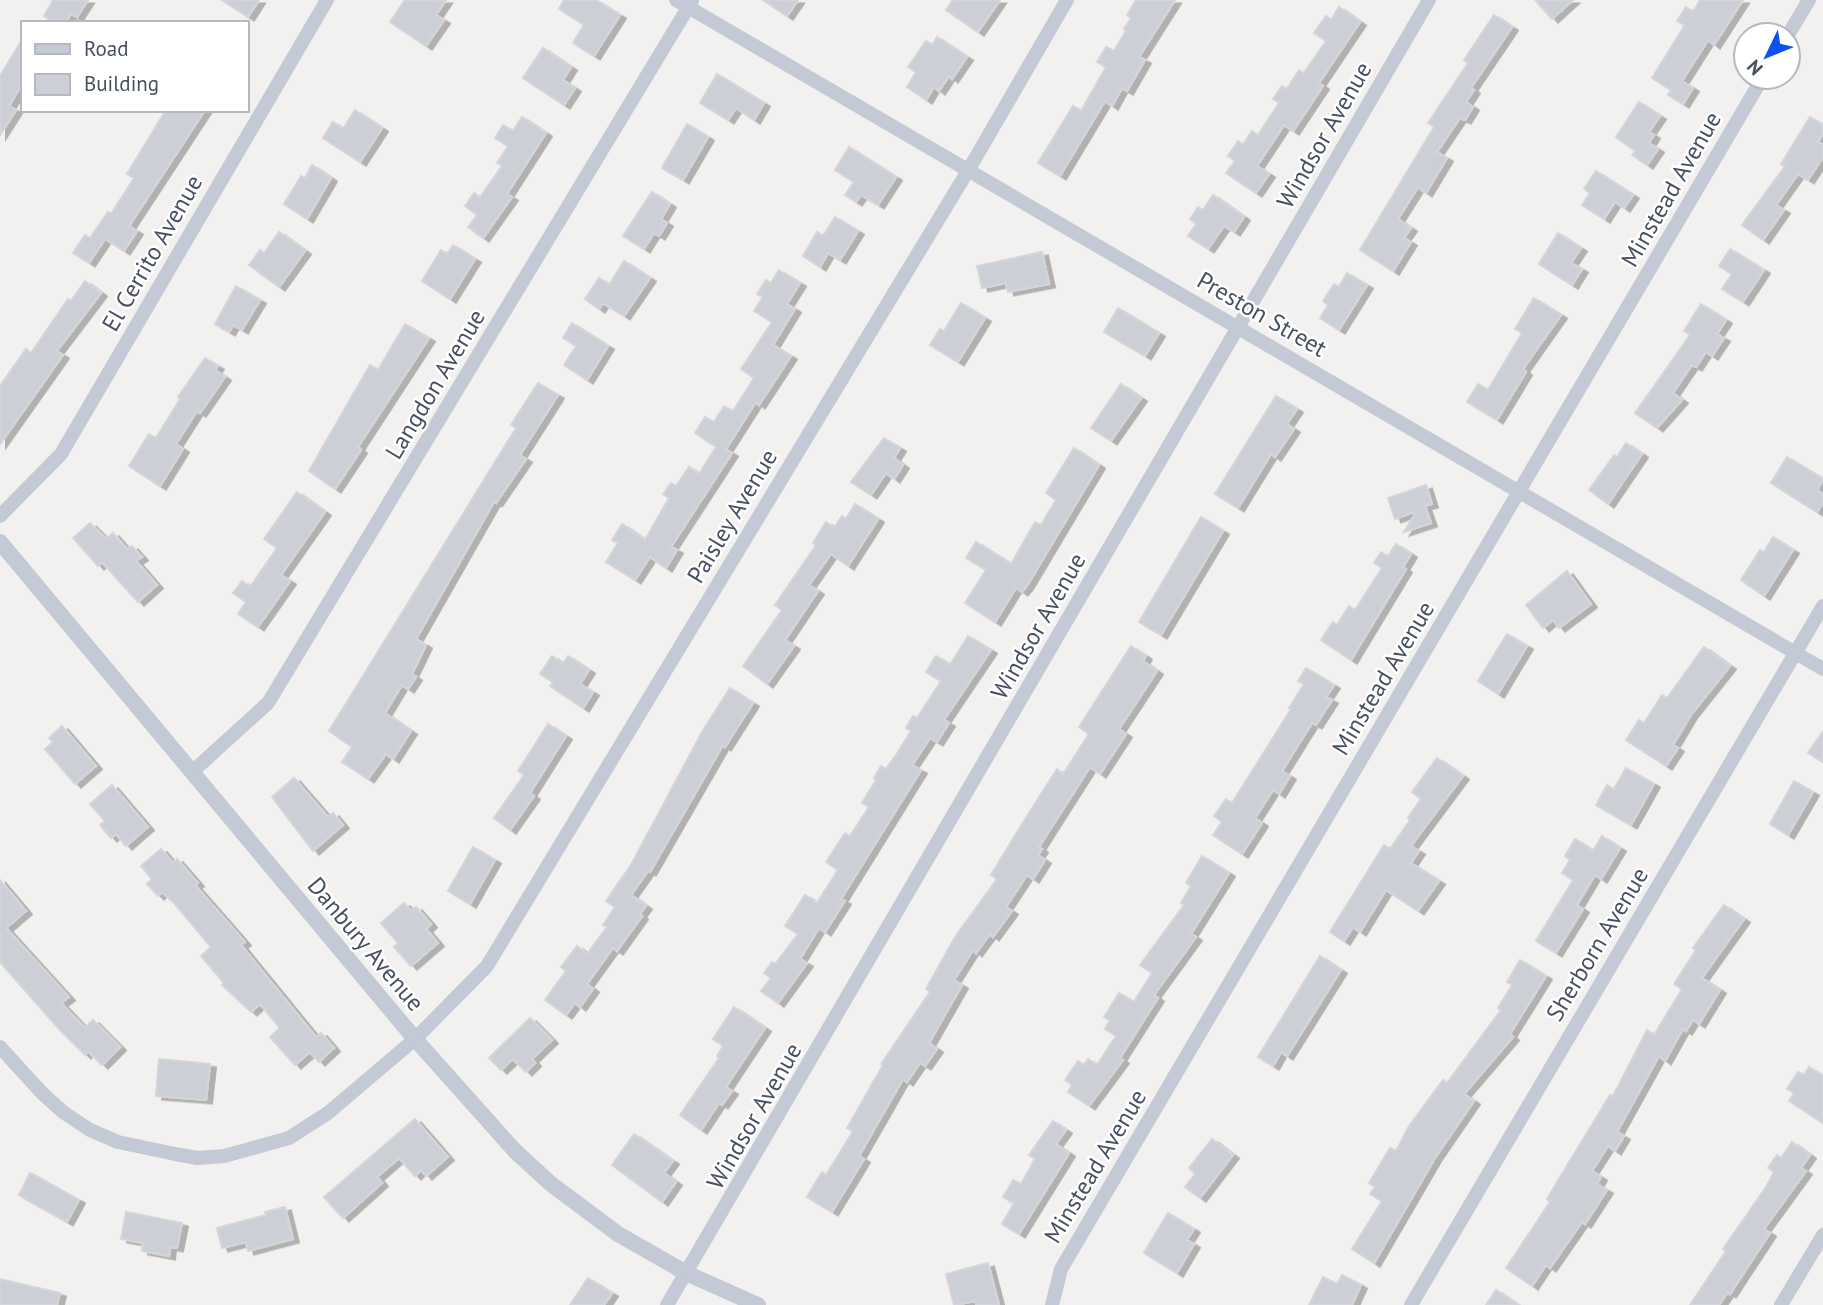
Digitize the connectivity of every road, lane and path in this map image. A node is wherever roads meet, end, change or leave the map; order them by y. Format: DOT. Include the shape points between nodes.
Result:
graph roads {
  1 [pos="327,0"];
  2 [pos="1067,0"];
  3 [pos="1429,0"];
  4 [pos="1809,0"];
  5 [pos="686,2"];
  6 [pos="1796,21"];
  7 [pos="1755,91"];
  8 [pos="969,169"];
  9 [pos="1238,327"];
  10 [pos="1520,490"];
  11 [pos="0,516"];
  12 [pos="0,542"];
  13 [pos="1823,606"];
  14 [pos="1795,653"];
  15 [pos="1823,669"];
  16 [pos="192,772"];
  17 [pos="415,1039"];
  18 [pos="0,1047"];
  19 [pos="1823,1235"];
  20 [pos="688,1274"];
  21 [pos="667,1305"];
  22 [pos="758,1305"];
  23 [pos="1052,1305"];
  24 [pos="1411,1305"];
  25 [pos="1781,1305"];
  1 -- 11 [label="street, El Cerrito Avenue" via="61,454"];
  2 -- 8 [label="street, Paisley Avenue"];
  3 -- 9 [label="street, Windsor Avenue"];
  4 -- 6 [label="street"];
  5 -- 8 [label="street, Preston Street"];
  5 -- 16 [label="street, Langdon Avenue" via="268,703"];
  7 -- 10 [label="street, Minstead Avenue"];
  8 -- 9 [label="street, Preston Street"];
  8 -- 17 [label="street, Paisley Avenue" via="486,966"];
  9 -- 10 [label="street, Preston Street"];
  9 -- 20 [label="street, Windsor Avenue"];
  10 -- 14 [label="street, Preston Street"];
  10 -- 23 [label="street, Minstead Avenue" via="1061,1269"];
  12 -- 16 [label="street, Danbury Avenue"];
  13 -- 14 [label="street, Sherborn Avenue"];
  14 -- 15 [label="street, Preston Street"];
  14 -- 24 [label="street, Sherborn Avenue"];
  16 -- 17 [label="street, Danbury Avenue"];
  17 -- 18 [label="street, Paisley Avenue" via="328,1113 289,1138 224,1156 197,1158 118,1143 90,1130 42,1093"];
  17 -- 20 [label="street, Danbury Avenue" via="480,1114 551,1184 618,1234"];
  19 -- 25 [label="street"];
  20 -- 21 [label="street, Windsor Avenue"];
  20 -- 22 [label="street, Danbury Avenue"];
}
